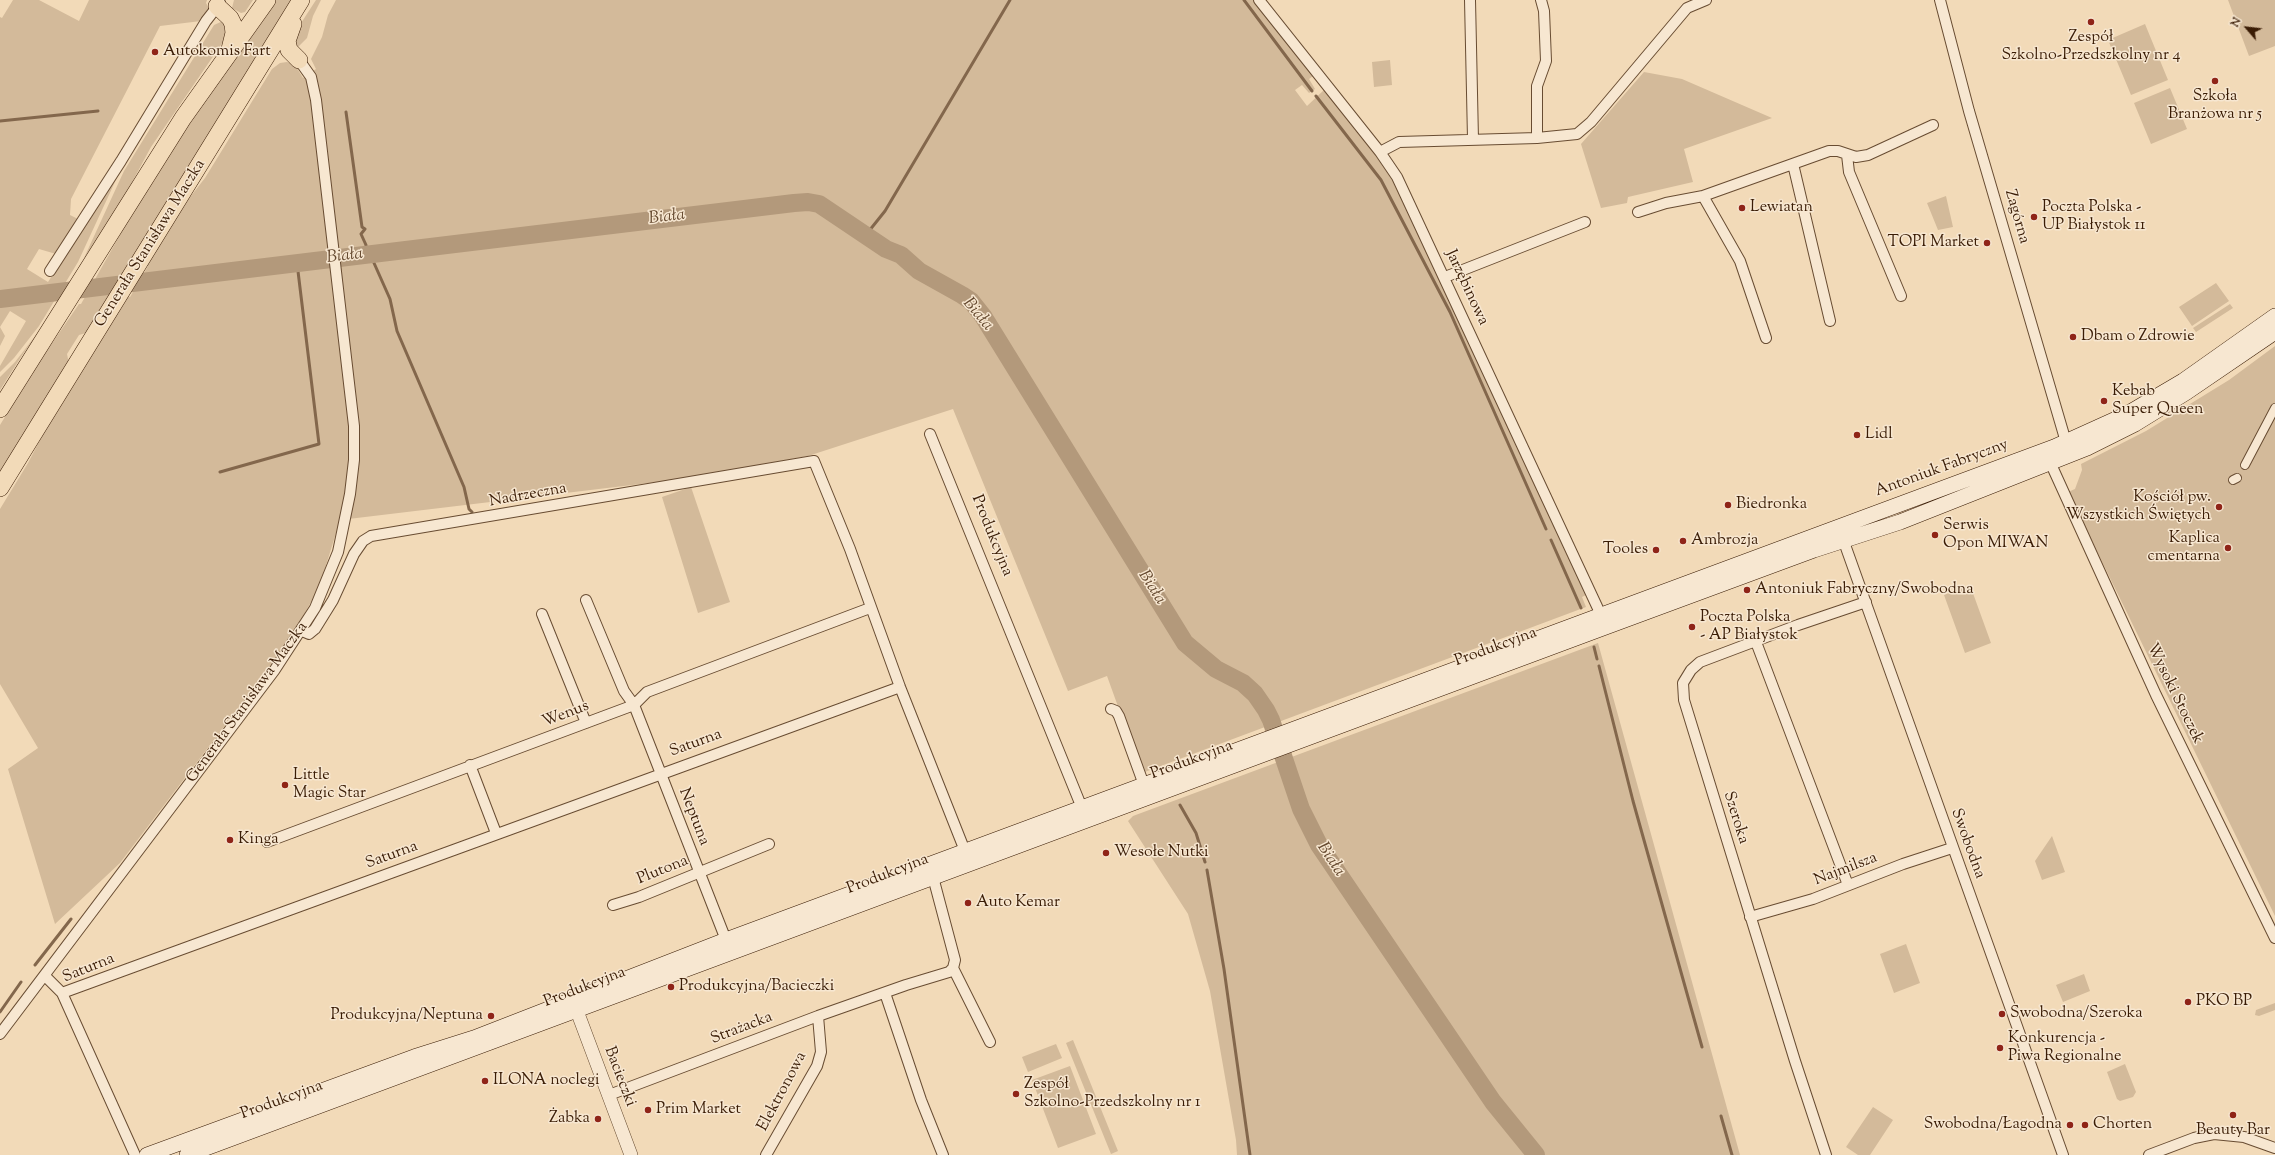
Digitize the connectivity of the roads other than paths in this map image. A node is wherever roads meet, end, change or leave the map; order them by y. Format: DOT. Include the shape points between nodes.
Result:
graph roads {
  1 [pos="1259,0"];
  2 [pos="1470,0"];
  3 [pos="1541,0"];
  4 [pos="1706,0"];
  5 [pos="1940,0"];
  6 [pos="300,1"];
  7 [pos="266,2"];
  8 [pos="221,6"];
  9 [pos="229,53"];
  10 [pos="299,60"];
  11 [pos="252,81"];
  12 [pos="1933,125"];
  13 [pos="1538,138"];
  14 [pos="1473,139"];
  15 [pos="1380,152"];
  16 [pos="1847,155"];
  17 [pos="1793,164"];
  18 [pos="1702,196"];
  19 [pos="1638,212"];
  20 [pos="1585,222"];
  21 [pos="50,271"];
  22 [pos="1445,277"];
  23 [pos="1901,296"];
  24 [pos="2275,316"];
  25 [pos="1830,321"];
  26 [pos="2275,332"];
  27 [pos="1766,338"];
  28 [pos="2275,408"];
  29 [pos="0,409"];
  30 [pos="930,434"];
  31 [pos="2066,442"];
  32 [pos="2050,462"];
  33 [pos="2245,465"];
  34 [pos="0,488"];
  35 [pos="1836,527"];
  36 [pos="1844,542"];
  37 [pos="586,600"];
  38 [pos="1866,602"];
  39 [pos="870,608"];
  40 [pos="542,614"];
  41 [pos="1602,622"];
  42 [pos="302,631"];
  43 [pos="1756,642"];
  44 [pos="900,687"];
  45 [pos="634,705"];
  46 [pos="1111,709"];
  47 [pos="586,723"];
  48 [pos="1267,746"];
  49 [pos="470,765"];
  50 [pos="660,773"];
  51 [pos="1144,785"];
  52 [pos="1082,808"];
  53 [pos="496,833"];
  54 [pos="267,842"];
  55 [pos="769,844"];
  56 [pos="1952,848"];
  57 [pos="966,852"];
  58 [pos="698,873"];
  59 [pos="933,877"];
  60 [pos="1848,885"];
  61 [pos="613,905"];
  62 [pos="1750,917"];
  63 [pos="2275,938"];
  64 [pos="729,946"];
  65 [pos="953,968"];
  66 [pos="45,976"];
  67 [pos="62,993"];
  68 [pos="885,993"];
  69 [pos="574,1005"];
  70 [pos="818,1016"];
  71 [pos="0,1034"];
  72 [pos="990,1042"];
  73 [pos="609,1095"];
  74 [pos="2275,1148"];
  75 [pos="135,1155"];
  76 [pos="147,1155"];
  77 [pos="187,1155"];
  78 [pos="631,1155"];
  79 [pos="766,1155"];
  80 [pos="943,1155"];
  81 [pos="1826,1155"];
  82 [pos="2063,1155"];
  83 [pos="2149,1155"];
  1 -- 15 [label="street, Jarzębinowa"];
  2 -- 14 [label="street"];
  3 -- 13 [label="street" via="1544,11 1546,61 1537,86"];
  4 -- 13 [label="street" via="1687,8 1586,128 1573,134"];
  5 -- 31 [label="street, Zagórna" via="1969,111"];
  6 -- 10 [label="highway" via="287,41 289,50"];
  6 -- 11 [label="highway, Generała Stanisława Maczka"];
  7 -- 8 [label="highway" via="244,17"];
  7 -- 9 [label="highway"];
  8 -- 9 [label="highway" via="233,24 234,34"];
  8 -- 21 [label="street"];
  9 -- 29 [label="highway" via="183,118"];
  10 -- 11 [label="highway" via="284,56 275,59"];
  10 -- 42 [label="street, Generała Stanisława Maczka" via="306,68 314,86 352,404 353,466 338,552 326,584"];
  11 -- 34 [label="highway, Generała Stanisława Maczka"];
  12 -- 16 [label="street" via="1868,155"];
  13 -- 14 [label="street"];
  14 -- 15 [label="street" via="1399,142"];
  15 -- 22 [label="street, Jarzębinowa" via="1397,177"];
  16 -- 17 [label="street" via="1829,151"];
  16 -- 23 [label="street" via="1849,172"];
  17 -- 18 [label="street"];
  17 -- 25 [label="street"];
  18 -- 19 [label="street"];
  18 -- 27 [label="street" via="1740,262"];
  20 -- 22 [label="street"];
  22 -- 41 [label="street, Jarzębinowa"];
  24 -- 31 [label="main road, Antoniuk Fabryczny" via="2183,381 2127,414"];
  26 -- 32 [label="main road, Antoniuk Fabryczny" via="2135,424"];
  28 -- 33 [label="street"];
  30 -- 52 [label="street, Produkcyjna"];
  31 -- 35 [label="main road, Antoniuk Fabryczny"];
  32 -- 36 [label="main road, Antoniuk Fabryczny"];
  32 -- 63 [label="street, Wysoki Stoczek" via="2156,695"];
  35 -- 36 [label="main road"];
  35 -- 41 [label="main road, Antoniuk Fabryczny"];
  36 -- 38 [label="street, Swobodna"];
  36 -- 41 [label="main road, Antoniuk Fabryczny"];
  37 -- 45 [label="street, Neptuna" via="624,690"];
  38 -- 43 [label="street, Szeroka"];
  38 -- 56 [label="street, Swobodna"];
  39 -- 42 [label="street, Nadrzeczna" via="850,549 814,461 370,536 354,554 333,600 315,628 309,634"];
  39 -- 44 [label="street"];
  39 -- 45 [label="street, Wenus" via="647,692"];
  40 -- 47 [label="street"];
  41 -- 48 [label="main road, Produkcyjna"];
  42 -- 66 [label="street, Generała Stanisława Maczka"];
  43 -- 60 [label="street"];
  43 -- 62 [label="street, Szeroka" via="1700,662 1683,683 1684,700"];
  44 -- 50 [label="street, Saturna"];
  44 -- 57 [label="street"];
  45 -- 47 [label="street, Wenus"];
  45 -- 50 [label="street, Neptuna"];
  46 -- 51 [label="street" via="1119,716"];
  47 -- 49 [label="street, Wenus"];
  48 -- 51 [label="main road, Produkcyjna"];
  48 -- 59 [label="main road, Produkcyjna"];
  49 -- 53 [label="street"];
  49 -- 54 [label="street, Wenus"];
  50 -- 53 [label="street, Saturna"];
  50 -- 58 [label="street, Neptuna"];
  51 -- 52 [label="main road, Produkcyjna"];
  52 -- 57 [label="main road, Produkcyjna"];
  53 -- 67 [label="street, Saturna"];
  55 -- 58 [label="street, Plutona"];
  56 -- 60 [label="street, Najmilsza"];
  56 -- 82 [label="street, Swobodna"];
  57 -- 64 [label="main road, Produkcyjna"];
  58 -- 61 [label="street, Plutona"];
  58 -- 64 [label="street, Neptuna"];
  59 -- 64 [label="main road, Produkcyjna"];
  59 -- 65 [label="street" via="955,960"];
  60 -- 62 [label="street, Najmilsza" via="1813,899"];
  62 -- 81 [label="street, Szeroka"];
  64 -- 69 [label="main road, Produkcyjna" via="662,977"];
  65 -- 68 [label="street, Strażacka" via="942,975 906,984"];
  65 -- 72 [label="street"];
  66 -- 67 [label="street"];
  66 -- 71 [label="street, Generała Stanisława Maczka"];
  67 -- 75 [label="street, Saturna"];
  68 -- 70 [label="street, Strażacka"];
  68 -- 80 [label="street" via="921,1102"];
  69 -- 73 [label="street, Bacieczki"];
  69 -- 76 [label="main road, Produkcyjna" via="414,1057"];
  69 -- 77 [label="main road, Produkcyjna"];
  70 -- 73 [label="street, Strażacka"];
  70 -- 79 [label="street, Elektronowa" via="821,1052 817,1066"];
  73 -- 78 [label="street, Bacieczki"];
  74 -- 83 [label="street" via="2244,1137 2214,1134 2194,1138"];
}
